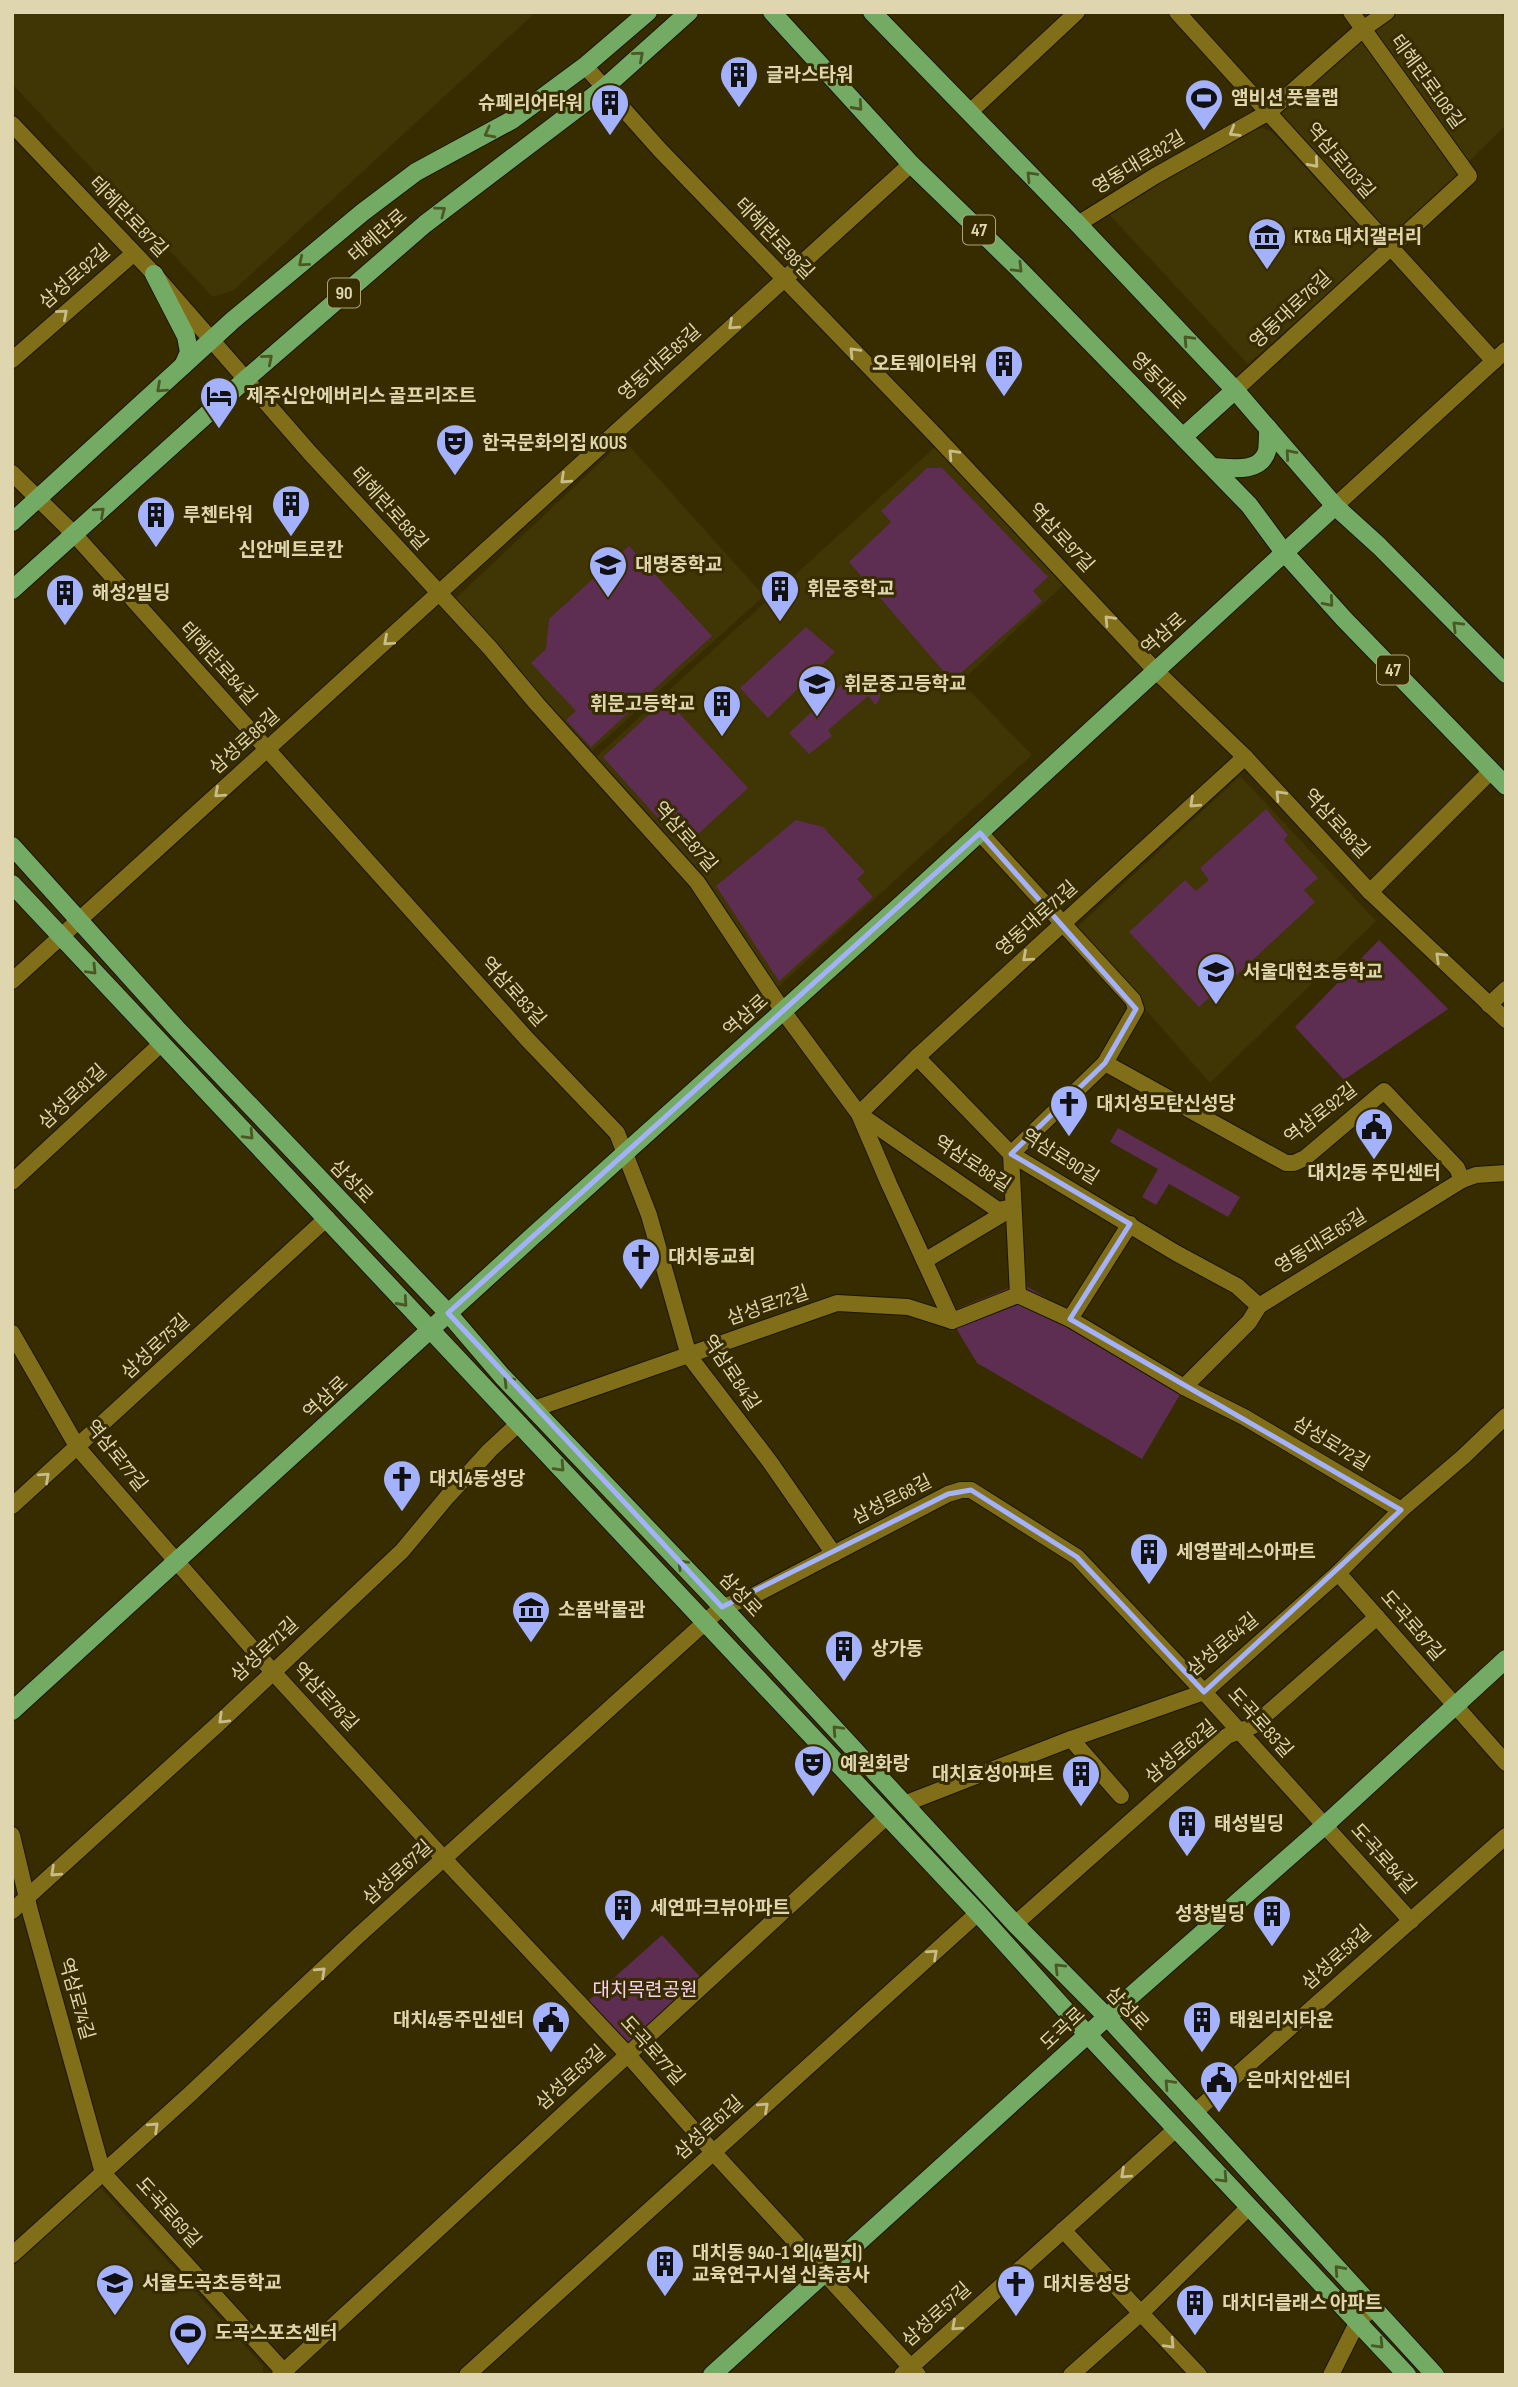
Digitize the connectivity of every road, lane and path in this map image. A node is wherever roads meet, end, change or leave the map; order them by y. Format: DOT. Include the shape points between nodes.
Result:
graph roads {
  1 [pos="648,12"];
  2 [pos="689,12"];
  3 [pos="762,12"];
  4 [pos="872,12"];
  5 [pos="1077,12"];
  6 [pos="1177,12"];
  7 [pos="1351,12"];
  8 [pos="1387,12"];
  9 [pos="776,16"];
  10 [pos="1363,29"];
  11 [pos="585,66"];
  12 [pos="604,88"];
  13 [pos="1269,111"];
  14 [pos="970,112"];
  15 [pos="12,124"];
  16 [pos="911,164"];
  17 [pos="1469,176"];
  18 [pos="1078,224"];
  19 [pos="1390,249"];
  20 [pos="133,254"];
  21 [pos="154,274"];
  22 [pos="783,279"];
  23 [pos="211,341"];
  24 [pos="1500,356"];
  25 [pos="12,360"];
  26 [pos="182,370"];
  27 [pos="246,379"];
  28 [pos="1235,390"];
  29 [pos="1268,428"];
  30 [pos="936,436"];
  31 [pos="1183,437"];
  32 [pos="1213,467"];
  33 [pos="12,473"];
  34 [pos="38,500"];
  35 [pos="1335,506"];
  36 [pos="12,522"];
  37 [pos="75,535"];
  38 [pos="1283,551"];
  39 [pos="12,590"];
  40 [pos="439,595"];
  41 [pos="1155,670"];
  42 [pos="1506,674"];
  43 [pos="537,704"];
  44 [pos="267,750"];
  45 [pos="1245,757"];
  46 [pos="1491,771"];
  47 [pos="1506,786"];
  48 [pos="980,833"];
  49 [pos="12,846"];
  50 [pos="365,859"];
  51 [pos="12,884"];
  52 [pos="1370,891"];
  53 [pos="79,920"];
  54 [pos="1063,924"];
  55 [pos="60,937"];
  56 [pos="12,982"];
  57 [pos="1506,989"];
  58 [pos="1489,1004"];
  59 [pos="783,1011"];
  60 [pos="1506,1020"];
  61 [pos="162,1044"];
  62 [pos="916,1057"];
  63 [pos="1105,1063"];
  64 [pos="859,1114"];
  65 [pos="625,1154"];
  66 [pos="1011,1154"];
  67 [pos="1506,1173"];
  68 [pos="1462,1180"];
  69 [pos="12,1182"];
  70 [pos="1013,1207"];
  71 [pos="327,1218"];
  72 [pos="1130,1224"];
  73 [pos="926,1260"];
  74 [pos="1018,1295"];
  75 [pos="1259,1306"];
  76 [pos="448,1313"];
  77 [pos="1070,1319"];
  78 [pos="953,1321"];
  79 [pos="430,1332"];
  80 [pos="12,1333"];
  81 [pos="689,1356"];
  82 [pos="1184,1387"];
  83 [pos="534,1409"];
  84 [pos="1506,1416"];
  85 [pos="519,1423"];
  86 [pos="78,1448"];
  87 [pos="12,1506"];
  88 [pos="1401,1510"];
  89 [pos="834,1554"];
  90 [pos="1077,1557"];
  91 [pos="177,1562"];
  92 [pos="1338,1573"];
  93 [pos="709,1593"];
  94 [pos="722,1607"];
  95 [pos="692,1608"];
  96 [pos="1377,1617"];
  97 [pos="735,1621"];
  98 [pos="705,1622"];
  99 [pos="719,1637"];
  100 [pos="1506,1659"];
  101 [pos="273,1672"];
  102 [pos="1204,1692"];
  103 [pos="1455,1706"];
  104 [pos="12,1711"];
  105 [pos="1240,1732"];
  106 [pos="1071,1740"];
  107 [pos="1506,1763"];
  108 [pos="1121,1796"];
  109 [pos="904,1804"];
  110 [pos="887,1816"];
  111 [pos="1324,1826"];
  112 [pos="12,1835"];
  113 [pos="1506,1836"];
  114 [pos="445,1860"];
  115 [pos="28,1897"];
  116 [pos="12,1912"];
  117 [pos="978,1913"];
  118 [pos="1411,1921"];
  119 [pos="1015,1924"];
  120 [pos="1107,2017"];
  121 [pos="1088,2035"];
  122 [pos="628,2055"];
  123 [pos="1195,2112"];
  124 [pos="1176,2129"];
  125 [pos="713,2152"];
  126 [pos="103,2173"];
  127 [pos="1249,2207"];
  128 [pos="1063,2230"];
  129 [pos="12,2255"];
  130 [pos="825,2274"];
  131 [pos="1374,2308"];
  132 [pos="1141,2313"];
  133 [pos="1358,2321"];
  134 [pos="910,2372"];
  135 [pos="283,2374"];
  136 [pos="467,2375"];
  137 [pos="712,2375"];
  138 [pos="1071,2375"];
  139 [pos="1199,2375"];
  140 [pos="1331,2375"];
  141 [pos="1407,2375"];
  142 [pos="1435,2375"];
  1 -- 11 [label="main road, 테헤란로 / 90"];
  12 -- 2 [label="main road, 테헤란로 / 90, one-way"];
  3 -- 9 [label="main road"];
  4 -- 14 [label="main road"];
  5 -- 14 [label="street"];
  6 -- 13 [label="street, 역삼로103길"];
  7 -- 10 [label="street, 테헤란로108길"];
  8 -- 10 [label="street, 영동대로82길"];
  9 -- 16 [label="main road, 영동대로 / 47, one-way"];
  10 -- 13 [label="street, 영동대로82길"];
  10 -- 17 [label="street, 테헤란로108길"];
  11 -- 12 [label="street, 테헤란로98길"];
  11 -- 23 [label="main road, 테헤란로 / 90, one-way" via="512,120 416,172"];
  12 -- 22 [label="street, 테헤란로98길"];
  27 -- 12 [label="main road, 테헤란로 / 90, one-way" via="425,224"];
  13 -- 18 [label="street, 영동대로82길, one-way"];
  13 -- 19 [label="street, 역삼로103길, one-way"];
  18 -- 14 [label="main road, one-way"];
  15 -- 20 [label="street, 테헤란로87길"];
  16 -- 22 [label="street, 영동대로85길"];
  16 -- 31 [label="main road, 영동대로 / 47, one-way"];
  17 -- 19 [label="street, 영동대로76길"];
  28 -- 18 [label="main road, one-way"];
  19 -- 24 [label="street, 역삼로103길"];
  19 -- 28 [label="street, 영동대로76길"];
  20 -- 21 [label="street, 테헤란로87길"];
  25 -- 20 [label="street, 삼성로92길, one-way"];
  21 -- 23 [label="street, 테헤란로87길"];
  21 -- 26 [label="main road" via="186,336 189,352"];
  30 -- 22 [label="street, 테헤란로98길, one-way"];
  22 -- 40 [label="street, 영동대로85길, one-way"];
  23 -- 26 [label="main road, 테헤란로 / 90"];
  23 -- 27 [label="street, 테헤란로88길"];
  24 -- 35 [label="street, 역삼로"];
  26 -- 34 [label="main road, 테헤란로 / 90, one-way"];
  37 -- 27 [label="main road, 테헤란로 / 90, one-way"];
  27 -- 40 [label="street, 테헤란로88길"];
  28 -- 29 [label="main road"];
  28 -- 31 [label="main road"];
  29 -- 32 [label="main road" via="1266,451 1255,465"];
  35 -- 29 [label="main road, one-way"];
  41 -- 30 [label="street, 역삼로97길, one-way"];
  31 -- 32 [label="main road, 영동대로 / 47"];
  32 -- 38 [label="main road, 영동대로 / 47"];
  33 -- 34 [label="street, 테헤란로84길"];
  34 -- 36 [label="main road, 테헤란로 / 90"];
  34 -- 37 [label="street, 테헤란로84길"];
  35 -- 38 [label="main road, 역삼로"];
  42 -- 35 [label="main road, one-way"];
  37 -- 39 [label="main road, 테헤란로 / 90"];
  37 -- 44 [label="street, 테헤란로84길"];
  38 -- 41 [label="main road, 역삼로"];
  38 -- 46 [label="main road, 영동대로 / 47, one-way"];
  40 -- 43 [label="street, 테헤란로88길"];
  40 -- 44 [label="street, 삼성로86길, one-way"];
  41 -- 45 [label="street, 역삼로98길"];
  41 -- 48 [label="main road, 역삼로"];
  43 -- 59 [label="street, 역삼로87길" via="692,875"];
  44 -- 50 [label="street, 테헤란로84길"];
  44 -- 53 [label="street, 삼성로86길, one-way"];
  52 -- 45 [label="street, 역삼로98길, one-way"];
  45 -- 54 [label="street, 영동대로71길, one-way"];
  46 -- 47 [label="main road, 영동대로 / 47"];
  46 -- 52 [label="street"];
  48 -- 54 [label="street"];
  48 -- 59 [label="main road, 역삼로"];
  49 -- 53 [label="main road, 삼성로"];
  50 -- 65 [label="street, 역삼로83길" via="617,1133"];
  51 -- 55 [label="main road"];
  58 -- 52 [label="street, 역삼로98길, one-way"];
  53 -- 55 [label="street, 삼성로86길"];
  53 -- 76 [label="main road, 삼성로"];
  54 -- 62 [label="street, 영동대로71길, one-way"];
  54 -- 63 [label="street" via="1133,1000 1136,1009"];
  55 -- 56 [label="street, 삼성로86길"];
  55 -- 61 [label="main road, one-way"];
  57 -- 58 [label="street"];
  58 -- 60 [label="street, 역삼로98길"];
  59 -- 64 [label="street, 역삼로88길"];
  59 -- 65 [label="main road, 역삼로"];
  61 -- 69 [label="street, 삼성로81길"];
  61 -- 71 [label="main road, one-way"];
  62 -- 64 [label="street, 영동대로71길"];
  62 -- 66 [label="street, 역삼로90길"];
  63 -- 66 [label="street"];
  63 -- 68 [label="street, 역삼로92길" via="1286,1163 1305,1158 1384,1091 1457,1168"];
  64 -- 70 [label="street, 역삼로88길" via="998,1210"];
  64 -- 73 [label="street, 역삼로88길"];
  65 -- 76 [label="main road, 역삼로"];
  65 -- 81 [label="street, 역삼로84길" via="649,1215"];
  66 -- 70 [label="street"];
  66 -- 72 [label="street, 역삼로90길"];
  67 -- 68 [label="street, 영동대로65길"];
  68 -- 75 [label="street, 영동대로65길"];
  70 -- 73 [label="street, 역삼로88길"];
  70 -- 74 [label="street"];
  71 -- 79 [label="main road, one-way"];
  71 -- 86 [label="street, 삼성로75길"];
  72 -- 75 [label="street, 역삼로90길" via="1237,1286"];
  72 -- 77 [label="street"];
  73 -- 78 [label="street, 역삼로88길"];
  74 -- 77 [label="street, 삼성로72길"];
  74 -- 78 [label="street"];
  75 -- 82 [label="street, 영동대로65길" via="1249,1322"];
  76 -- 79 [label="main road, 역삼로"];
  83 -- 76 [label="main road, 삼성로, one-way"];
  77 -- 82 [label="street, 삼성로72길"];
  78 -- 81 [label="street, 삼성로72길" via="908,1307 837,1303"];
  79 -- 85 [label="main road"];
  79 -- 91 [label="main road, 역삼로"];
  80 -- 86 [label="street, 역삼로77길"];
  81 -- 83 [label="street, 삼성로72길"];
  81 -- 89 [label="street, 역삼로84길"];
  82 -- 88 [label="street, 삼성로72길"];
  93 -- 83 [label="main road, 삼성로, one-way"];
  84 -- 88 [label="street, 삼성로64길"];
  85 -- 95 [label="main road, one-way"];
  85 -- 101 [label="street, 삼성로71길" via="402,1551"];
  87 -- 86 [label="street, 삼성로75길, one-way"];
  86 -- 91 [label="street, 역삼로77길"];
  88 -- 92 [label="street, 삼성로64길"];
  89 -- 90 [label="street, 삼성로68길" via="961,1489 971,1490"];
  89 -- 94 [label="street, 삼성로68길"];
  90 -- 102 [label="street, 도곡로83길"];
  91 -- 101 [label="street, 역삼로78길"];
  91 -- 104 [label="main road, 역삼로"];
  92 -- 96 [label="street, 도곡로87길"];
  92 -- 102 [label="street, 삼성로64길"];
  93 -- 94 [label="main road, 삼성로"];
  93 -- 95 [label="main road"];
  94 -- 97 [label="main road, 삼성로"];
  94 -- 98 [label="street, 삼성로67길"];
  95 -- 98 [label="main road"];
  96 -- 103 [label="street, 도곡로87길"];
  96 -- 105 [label="street, 삼성로62길" via="1253,1726"];
  97 -- 99 [label="main road"];
  109 -- 97 [label="main road, 삼성로, one-way"];
  98 -- 99 [label="main road"];
  98 -- 114 [label="street, 삼성로67길"];
  99 -- 110 [label="main road"];
  100 -- 103 [label="main road, 도곡로"];
  101 -- 114 [label="street, 역삼로78길"];
  101 -- 115 [label="street, 삼성로71길, one-way"];
  102 -- 105 [label="street, 도곡로83길"];
  102 -- 106 [label="street, 삼성로64길"];
  103 -- 107 [label="street, 도곡로87길"];
  103 -- 111 [label="main road, 도곡로"];
  105 -- 111 [label="street, 도곡로83길"];
  105 -- 119 [label="street, 삼성로62길" via="1227,1737"];
  106 -- 108 [label="street"];
  106 -- 109 [label="street, 삼성로64길"];
  109 -- 119 [label="main road, 삼성로"];
  110 -- 117 [label="main road"];
  110 -- 122 [label="street, 삼성로63길"];
  111 -- 118 [label="street, 도곡로84길"];
  111 -- 120 [label="main road, 도곡로"];
  112 -- 115 [label="street, 역삼로74길"];
  113 -- 118 [label="street, 삼성로58길"];
  114 -- 122 [label="street, 도곡로77길"];
  126 -- 114 [label="street, 삼성로67길, one-way"];
  115 -- 116 [label="street, 삼성로71길"];
  115 -- 126 [label="street, 역삼로74길"];
  117 -- 121 [label="main road"];
  125 -- 117 [label="street, 삼성로61길, one-way"];
  118 -- 123 [label="street, 삼성로58길"];
  120 -- 119 [label="main road, 삼성로, one-way"];
  120 -- 121 [label="main road, 도곡로"];
  123 -- 120 [label="main road, 삼성로, one-way"];
  121 -- 124 [label="main road"];
  121 -- 130 [label="main road, 도곡로"];
  122 -- 125 [label="street, 도곡로77길"];
  122 -- 135 [label="street, 삼성로63길"];
  131 -- 123 [label="main road, 삼성로, one-way"];
  124 -- 127 [label="main road, one-way"];
  124 -- 128 [label="street, 삼성로57길, one-way"];
  125 -- 130 [label="street, 도곡로77길"];
  125 -- 136 [label="street, 삼성로61길"];
  126 -- 129 [label="street, 삼성로67길"];
  126 -- 135 [label="street, 도곡로69길"];
  127 -- 132 [label="street"];
  127 -- 133 [label="main road"];
  128 -- 132 [label="street"];
  128 -- 134 [label="street, 삼성로57길, one-way"];
  130 -- 134 [label="street, 도곡로77길"];
  130 -- 137 [label="main road, 도곡로"];
  131 -- 133 [label="street"];
  131 -- 142 [label="main road, 삼성로"];
  132 -- 138 [label="street"];
  132 -- 139 [label="street, one-way"];
  133 -- 140 [label="street"];
  133 -- 141 [label="main road, one-way"];
}
